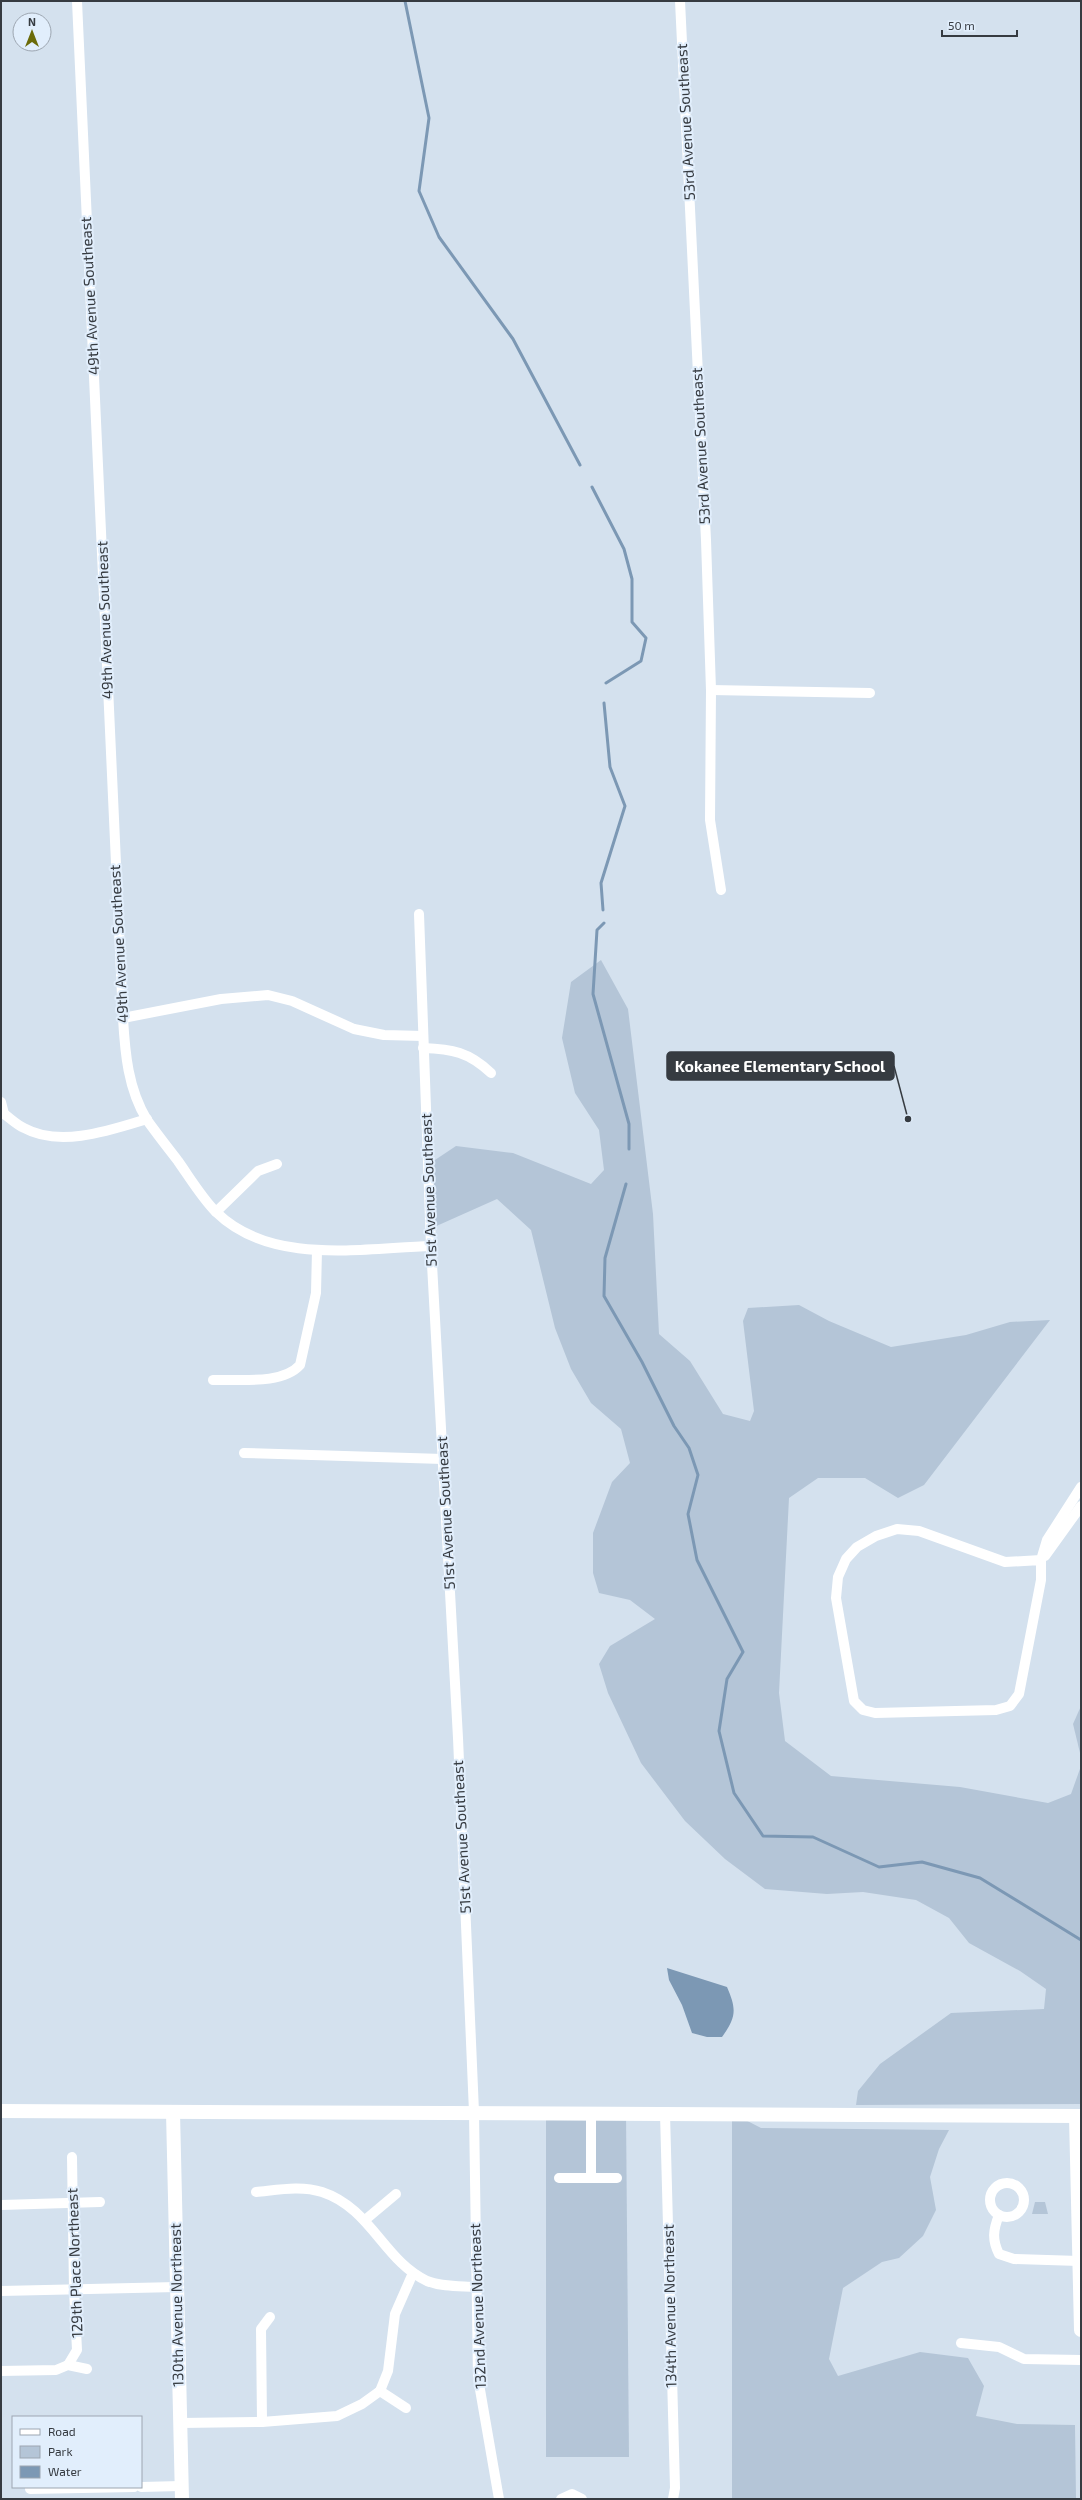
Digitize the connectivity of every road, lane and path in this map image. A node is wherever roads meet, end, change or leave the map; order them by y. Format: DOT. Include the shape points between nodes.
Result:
graph roads {
  1 [pos="77,1"];
  2 [pos="680,1"];
  3 [pos="711,690"];
  4 [pos="870,693"];
  5 [pos="721,890"];
  6 [pos="419,914"];
  7 [pos="123,1018"];
  8 [pos="423,1036"];
  9 [pos="423,1048"];
  10 [pos="491,1073"];
  11 [pos="1,1102"];
  12 [pos="2,1114"];
  13 [pos="147,1119"];
  14 [pos="277,1164"];
  15 [pos="216,1212"];
  16 [pos="431,1246"];
  17 [pos="318,1250"];
  18 [pos="213,1380"];
  19 [pos="244,1453"];
  20 [pos="443,1459"];
  21 [pos="1081,1487"];
  22 [pos="1081,1506"];
  23 [pos="1041,1560"];
  24 [pos="1,2111"];
  25 [pos="173,2112"];
  26 [pos="474,2112"];
  27 [pos="591,2113"];
  28 [pos="666,2113"];
  29 [pos="1078,2116"];
  30 [pos="72,2157"];
  31 [pos="559,2178"];
  32 [pos="591,2178"];
  33 [pos="617,2178"];
  34 [pos="256,2192"];
  35 [pos="396,2194"];
  36 [pos="100,2202"];
  37 [pos="73,2204"];
  38 [pos="1,2205"];
  39 [pos="999,2215"];
  40 [pos="365,2220"];
  41 [pos="1079,2261"];
  42 [pos="413,2273"];
  43 [pos="177,2286"];
  44 [pos="475,2287"];
  45 [pos="74,2290"];
  46 [pos="1,2291"];
  47 [pos="270,2318"];
  48 [pos="1081,2320"];
  49 [pos="1081,2330"];
  50 [pos="961,2344"];
  51 [pos="1081,2360"];
  52 [pos="68,2365"];
  53 [pos="87,2369"];
  54 [pos="1,2371"];
  55 [pos="380,2391"];
  56 [pos="406,2408"];
  57 [pos="180,2422"];
  58 [pos="262,2422"];
  59 [pos="142,2487"];
  60 [pos="82,2488"];
  61 [pos="30,2489"];
  62 [pos="182,2493"];
  63 [pos="499,2499"];
  64 [pos="561,2499"];
  65 [pos="582,2499"];
  66 [pos="673,2499"];
  1 -- 7 [label="street, 49th Avenue Southeast"];
  2 -- 3 [label="street, 53rd Avenue Southeast"];
  3 -- 4 [label="street"];
  3 -- 5 [label="street, 53rd Avenue Southeast" via="710,820"];
  6 -- 8 [label="street, 51st Avenue Southeast"];
  7 -- 8 [label="street" via="221,999 268,995 292,1001 354,1029 384,1035"];
  7 -- 13 [label="street, 49th Avenue Southeast" via="126,1056 132,1085"];
  8 -- 9 [label="street, 51st Avenue Southeast"];
  9 -- 10 [label="street" via="444,1048 476,1058"];
  9 -- 16 [label="street, 51st Avenue Southeast"];
  11 -- 12 [label="street"];
  12 -- 13 [label="street" via="24,1129 67,1137 95,1135"];
  13 -- 15 [label="street, 49th Avenue Southeast"];
  14 -- 15 [label="street" via="258,1171"];
  15 -- 17 [label="street, 49th Avenue Southeast" via="241,1230 266,1241"];
  16 -- 17 [label="street, 49th Avenue Southeast"];
  16 -- 20 [label="street, 51st Avenue Southeast"];
  17 -- 18 [label="street" via="316,1293 300,1365 293,1373 280,1378"];
  19 -- 20 [label="street"];
  20 -- 26 [label="street, 51st Avenue Southeast"];
  21 -- 23 [label="street" via="1047,1540"];
  22 -- 23 [label="street"];
  23 -- 23 [label="street" via="1005,1562 919,1531 897,1530 876,1536 857,1547 846,1559 838,1577 836,1598 854,1701 863,1710 875,1713 996,1710 1010,1706 1019,1694 1025,1668 1041,1580"];
  24 -- 25 [label="street"];
  25 -- 26 [label="street"];
  25 -- 43 [label="street, 130th Avenue Northeast"];
  26 -- 27 [label="street"];
  26 -- 44 [label="street, 132nd Avenue Northeast"];
  27 -- 28 [label="street"];
  27 -- 32 [label="street"];
  28 -- 29 [label="street"];
  28 -- 66 [label="street, 134th Avenue Northeast" via="675,2488"];
  29 -- 41 [label="street"];
  30 -- 37 [label="street, 129th Place Northeast"];
  31 -- 32 [label="street"];
  32 -- 33 [label="street"];
  34 -- 40 [label="street" via="284,2189 322,2192 348,2204"];
  35 -- 40 [label="street"];
  36 -- 37 [label="street"];
  37 -- 38 [label="street"];
  37 -- 45 [label="street, 129th Place Northeast"];
  39 -- 41 [label="street" via="994,2238 999,2254 1014,2259"];
  40 -- 42 [label="street"];
  41 -- 48 [label="street"];
  42 -- 44 [label="street" via="428,2281 450,2286"];
  42 -- 55 [label="street" via="395,2314 388,2371"];
  43 -- 45 [label="street"];
  43 -- 57 [label="street, 130th Avenue Northeast"];
  44 -- 63 [label="street, 132nd Avenue Northeast" via="478,2378"];
  45 -- 46 [label="street"];
  45 -- 52 [label="street, 129th Place Northeast" via="77,2350"];
  47 -- 58 [label="street" via="261,2329"];
  48 -- 49 [label="street"];
  50 -- 51 [label="street" via="999,2347 1024,2359"];
  52 -- 53 [label="street"];
  52 -- 54 [label="street" via="56,2370"];
  55 -- 56 [label="street"];
  55 -- 58 [label="street" via="362,2404 337,2416"];
  57 -- 58 [label="street"];
  57 -- 62 [label="street, 130th Avenue Northeast"];
  59 -- 62 [label="street"];
  60 -- 61 [label="street"];
  64 -- 65 [label="street" via="572,2494"];
}
